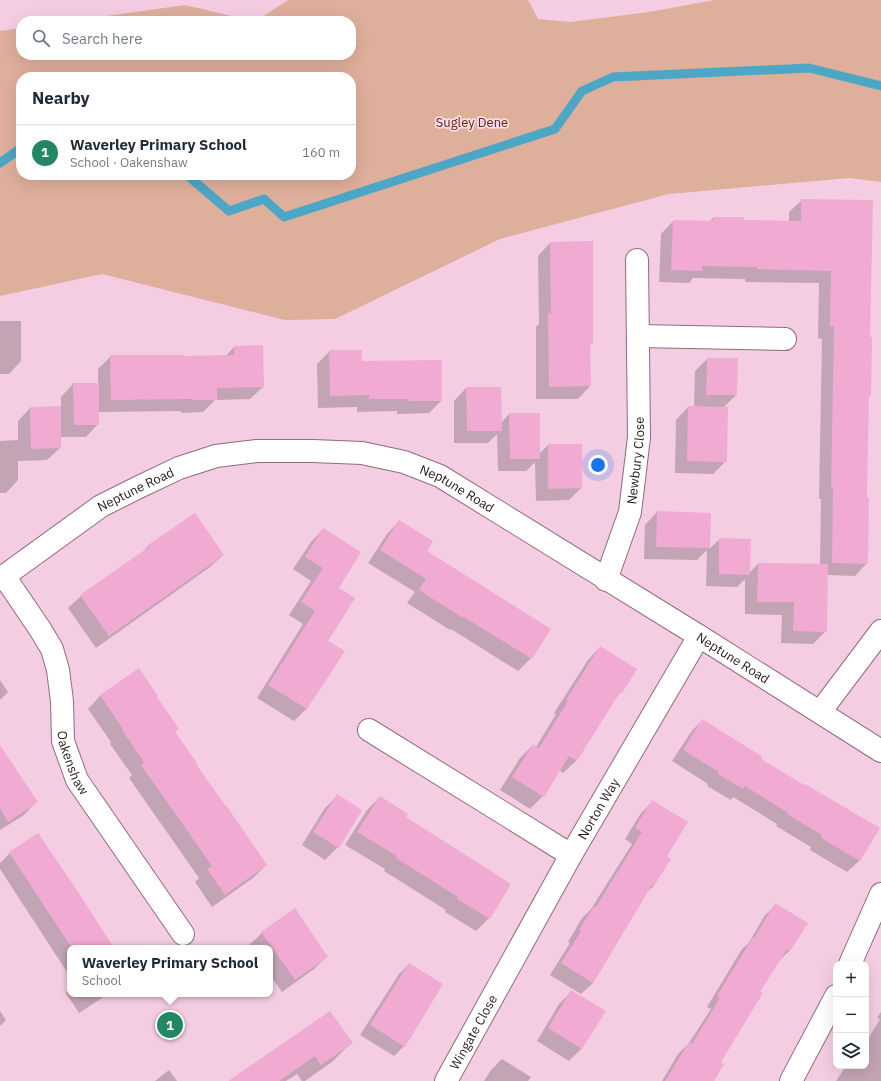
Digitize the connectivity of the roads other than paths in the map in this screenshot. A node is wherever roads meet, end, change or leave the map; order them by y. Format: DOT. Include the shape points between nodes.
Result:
graph roads {
  1 [pos="636,260"];
  2 [pos="638,336"];
  3 [pos="785,339"];
  4 [pos="2,577"];
  5 [pos="606,580"];
  6 [pos="881,631"];
  7 [pos="699,636"];
  8 [pos="820,712"];
  9 [pos="369,730"];
  10 [pos="881,750"];
  11 [pos="571,855"];
  12 [pos="881,894"];
  13 [pos="183,934"];
  14 [pos="851,961"];
  15 [pos="500,983"];
  16 [pos="835,997"];
  17 [pos="446,1081"];
  18 [pos="791,1081"];
  1 -- 2 [label="street, Newbury Close"];
  2 -- 3 [label="street"];
  2 -- 5 [label="street, Newbury Close" via="640,437 630,512"];
  4 -- 5 [label="street, Neptune Road" via="101,506 179,468 216,456 257,451 313,451 362,453 404,462 440,476"];
  4 -- 13 [label="street, Oakenshaw" via="52,649 62,701 63,741 77,780"];
  5 -- 7 [label="street, Neptune Road"];
  6 -- 8 [label="street"];
  7 -- 8 [label="street, Neptune Road"];
  7 -- 11 [label="street, Norton Way"];
  8 -- 10 [label="street, Neptune Road"];
  9 -- 11 [label="street"];
  11 -- 15 [label="street, Norton Way"];
  12 -- 14 [label="street"];
  15 -- 17 [label="street, Wingate Close"];
  16 -- 18 [label="street"];
}
